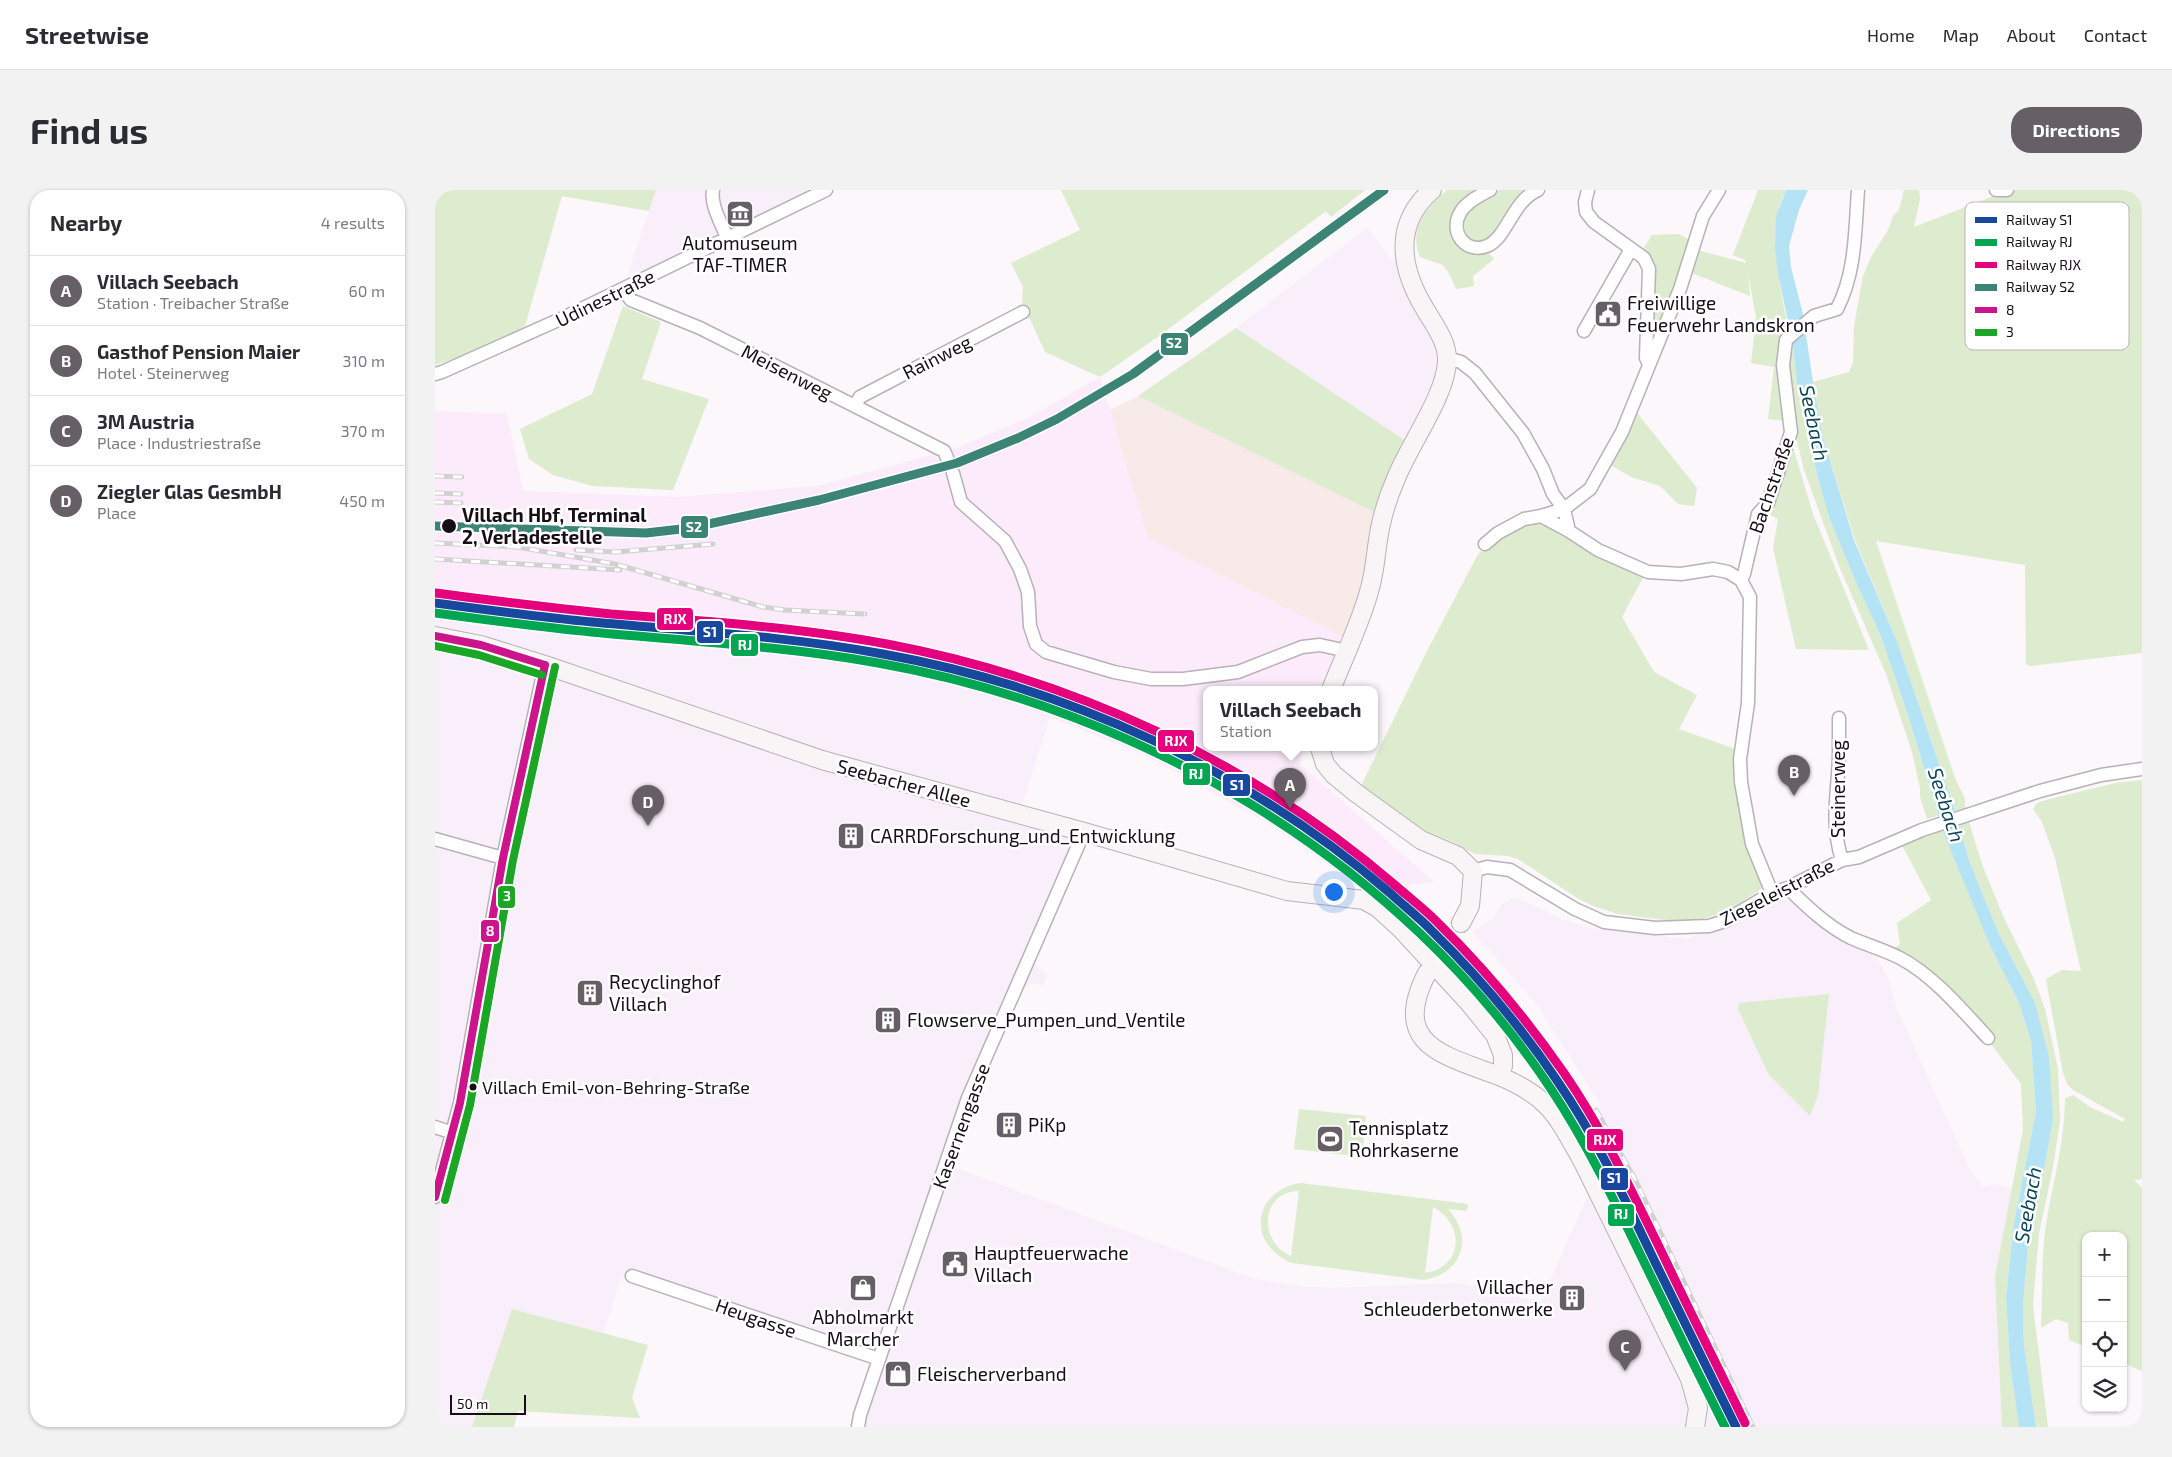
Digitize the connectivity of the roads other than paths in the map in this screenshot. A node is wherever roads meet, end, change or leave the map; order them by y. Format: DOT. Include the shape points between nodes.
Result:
graph roads {
  1 [pos="713,190"];
  2 [pos="826,190"];
  3 [pos="1432,190"];
  4 [pos="1489,190"];
  5 [pos="1538,190"];
  6 [pos="1588,190"];
  7 [pos="1719,190"];
  8 [pos="1858,190"];
  9 [pos="1996,190"];
  10 [pos="2007,190"];
  11 [pos="727,238"];
  12 [pos="1631,249"];
  13 [pos="623,290"];
  14 [pos="1023,312"];
  15 [pos="1584,331"];
  16 [pos="1447,358"];
  17 [pos="1649,363"];
  18 [pos="435,374"];
  19 [pos="855,406"];
  20 [pos="948,460"];
  21 [pos="953,473"];
  22 [pos="1564,509"];
  23 [pos="1541,516"];
  24 [pos="1569,531"];
  25 [pos="1485,544"];
  26 [pos="1741,580"];
  27 [pos="435,636"];
  28 [pos="1347,650"];
  29 [pos="545,665"];
  30 [pos="1333,686"];
  31 [pos="1839,718"];
  32 [pos="1321,751"];
  33 [pos="2142,769"];
  34 [pos="1084,832"];
  35 [pos="435,839"];
  36 [pos="503,858"];
  37 [pos="1842,860"];
  38 [pos="1473,871"];
  39 [pos="1788,888"];
  40 [pos="1772,893"];
  41 [pos="1461,923"];
  42 [pos="1427,973"];
  43 [pos="1988,1038"];
  44 [pos="1499,1076"];
  45 [pos="435,1127"];
  46 [pos="453,1133"];
  47 [pos="435,1197"];
  48 [pos="632,1276"];
  49 [pos="879,1359"];
  50 [pos="858,1427"];
  51 [pos="1695,1427"];
  1 -- 11 [label="street" via="714,205"];
  2 -- 11 [label="street, Udinestraße"];
  3 -- 16 [label="street" via="1414,208 1409,219 1405,232 1405,256 1412,284 1445,346"];
  4 -- 5 [label="street" via="1471,201 1459,214 1457,233 1461,241 1470,247 1489,246 1517,207"];
  6 -- 12 [label="street" via="1585,212 1593,222"];
  7 -- 17 [label="street" via="1703,216 1680,289"];
  8 -- 26 [label="street, Bachstraße" via="1853,260 1837,309 1814,316 1787,340 1783,365 1791,432 1768,503 1758,514"];
  9 -- 10 [label="street"];
  11 -- 13 [label="street, Udinestraße"];
  12 -- 15 [label="street"];
  12 -- 17 [label="street" via="1644,258 1649,269 1646,358"];
  13 -- 18 [label="street, Udinestraße"];
  13 -- 19 [label="street, Meisenweg" via="631,300 701,328"];
  14 -- 19 [label="street, Rainweg" via="860,397"];
  16 -- 22 [label="street" via="1461,362 1475,373 1523,432 1553,494"];
  16 -- 28 [label="street" via="1440,390 1405,458 1386,505 1366,603"];
  17 -- 22 [label="street" via="1606,463 1586,494"];
  19 -- 20 [label="street, Meisenweg" via="944,451"];
  21 -- 28 [label="street" via="961,502 1005,541 1020,569 1028,592 1030,626 1036,644 1046,652 1114,672 1183,680 1238,672 1302,647 1333,646"];
  22 -- 23 [label="street"];
  22 -- 24 [label="street"];
  23 -- 24 [label="street"];
  23 -- 25 [label="street" via="1523,518"];
  24 -- 26 [label="street" via="1597,550 1649,572 1681,574 1713,569 1728,572"];
  26 -- 40 [label="street" via="1750,597 1748,703 1740,759 1741,782 1752,844"];
  27 -- 29 [label="street, Seebacher Allee" via="481,645"];
  28 -- 30 [label="street"];
  29 -- 34 [label="street, Seebacher Allee" via="822,760"];
  29 -- 36 [label="street"];
  31 -- 37 [label="street, Steinerweg" via="1835,823"];
  32 -- 38 [label="street" via="1325,764 1334,775 1356,793 1421,840 1458,856"];
  33 -- 37 [label="street, Ziegeleistraße" via="2040,790 1931,827 1859,857"];
  34 -- 44 [label="street, Seebacher Allee" via="1287,891 1358,898 1378,908 1495,1034 1503,1055"];
  34 -- 49 [label="street, Kasernengasse" via="968,1098"];
  35 -- 36 [label="street"];
  36 -- 46 [label="street"];
  37 -- 39 [label="street, Ziegeleistraße"];
  38 -- 40 [label="street, Ziegeleistraße" via="1487,867 1510,870 1575,909 1604,922 1655,928 1709,926 1725,921"];
  38 -- 41 [label="street" via="1470,906"];
  39 -- 40 [label="street, Ziegeleistraße"];
  39 -- 43 [label="street" via="1808,908 1849,937 1901,958 1921,972"];
  42 -- 44 [label="street" via="1416,995 1413,1010 1420,1035 1433,1049 1449,1058"];
  44 -- 51 [label="street" via="1522,1086 1545,1102 1583,1162 1690,1379 1698,1408"];
  45 -- 46 [label="street"];
  46 -- 47 [label="street"];
  48 -- 49 [label="street, Heugasse"];
  49 -- 50 [label="street, Kasernengasse"];
}
